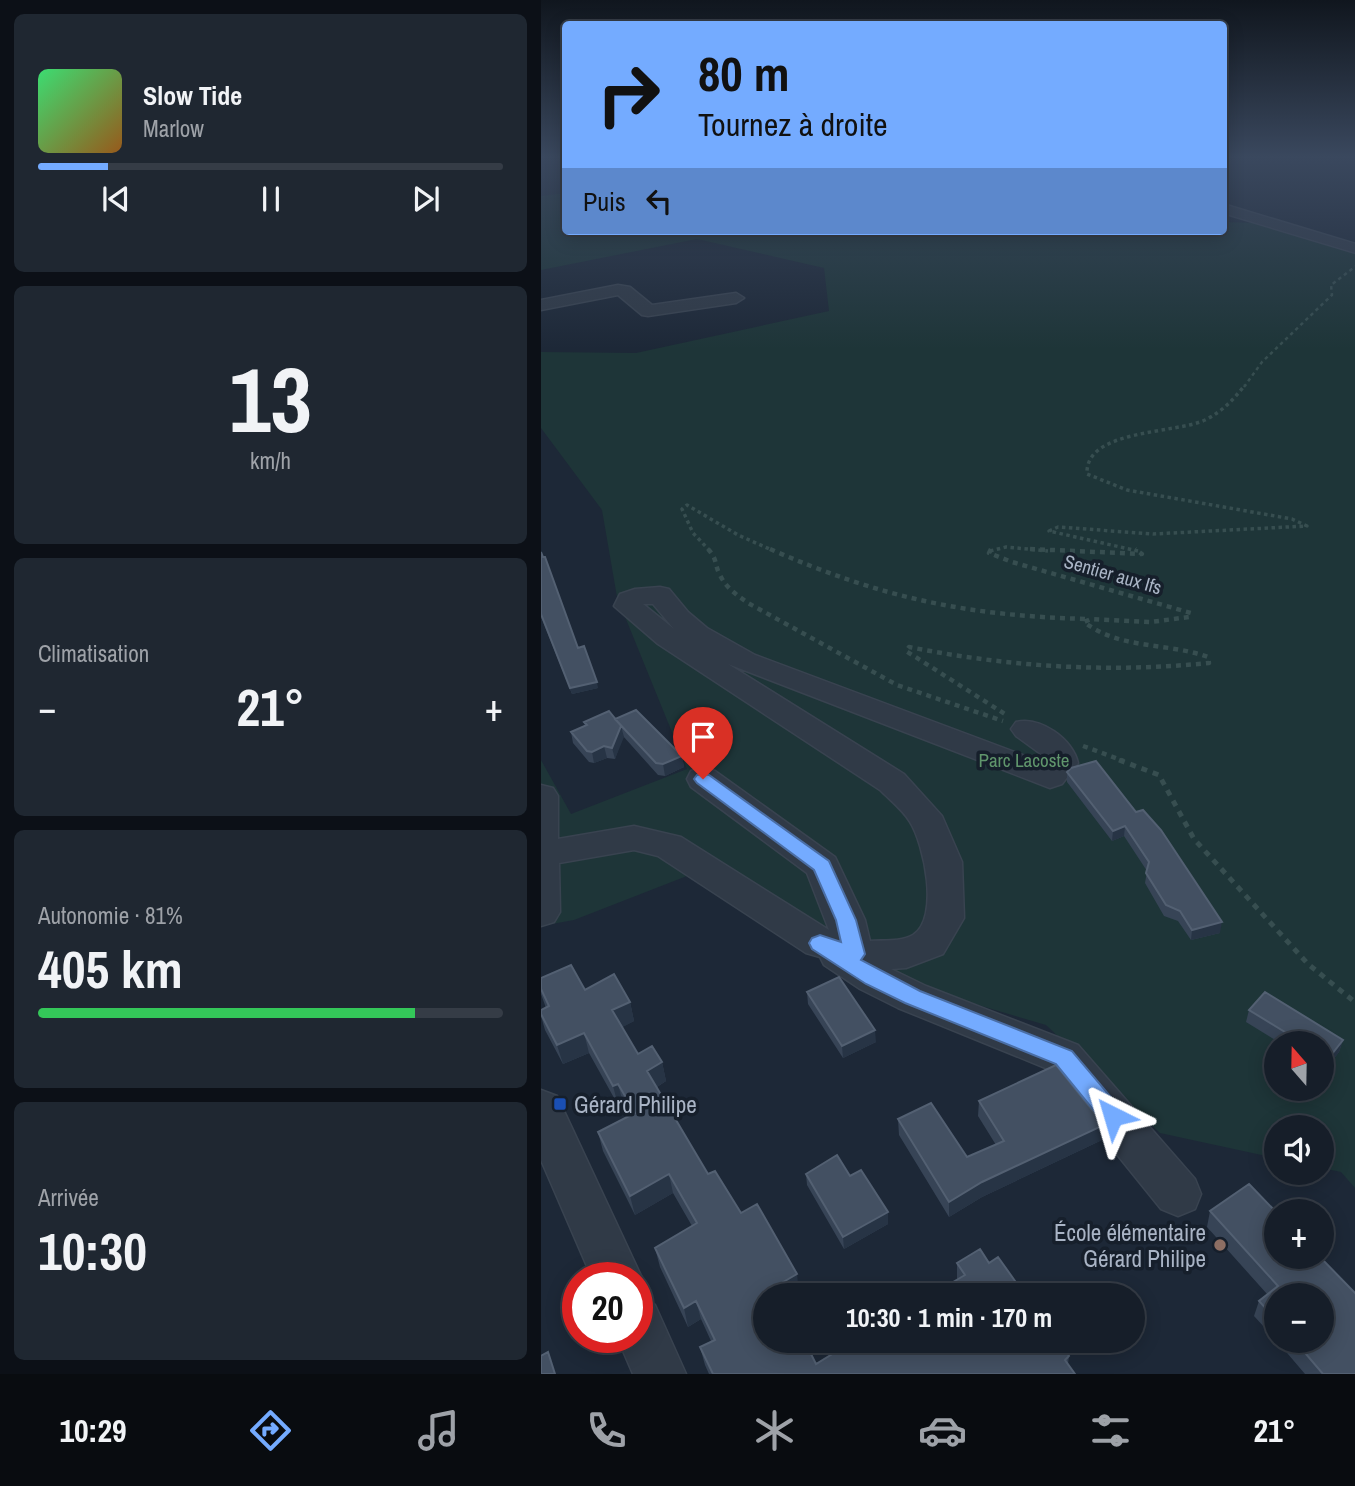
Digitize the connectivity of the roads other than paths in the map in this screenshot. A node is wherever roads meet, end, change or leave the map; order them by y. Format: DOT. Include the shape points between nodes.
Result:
graph roads {
  1 [pos="1265,221"];
  2 [pos="1355,249"];
  3 [pos="736,298"];
  4 [pos="541,305"];
  5 [pos="1027,729"];
  6 [pos="703,779"];
  7 [pos="541,796"];
  8 [pos="542,854"];
  9 [pos="541,912"];
  10 [pos="837,948"];
  11 [pos="541,1109"];
  12 [pos="1178,1194"];
  13 [pos="610,1262"];
  14 [pos="651,1353"];
  15 [pos="660,1374"];
  1 -- 2 [label="street"];
  3 -- 4 [label="street" via="648,311 618,290"];
  5 -- 10 [label="street" via="1060,753 1062,764 1050,777 745,661 697,637 660,595 629,600 628,606 668,638 892,782 925,816 943,862 945,918 929,944 906,953 863,956"];
  6 -- 10 [label="street" via="822,866 846,920"];
  7 -- 8 [label="street"];
  8 -- 9 [label="street"];
  8 -- 10 [label="street" via="634,838 669,846"];
  10 -- 12 [label="street" via="874,978 912,997 1064,1057"];
  11 -- 13 [label="street"];
  14 -- 15 [label="street"];
}
